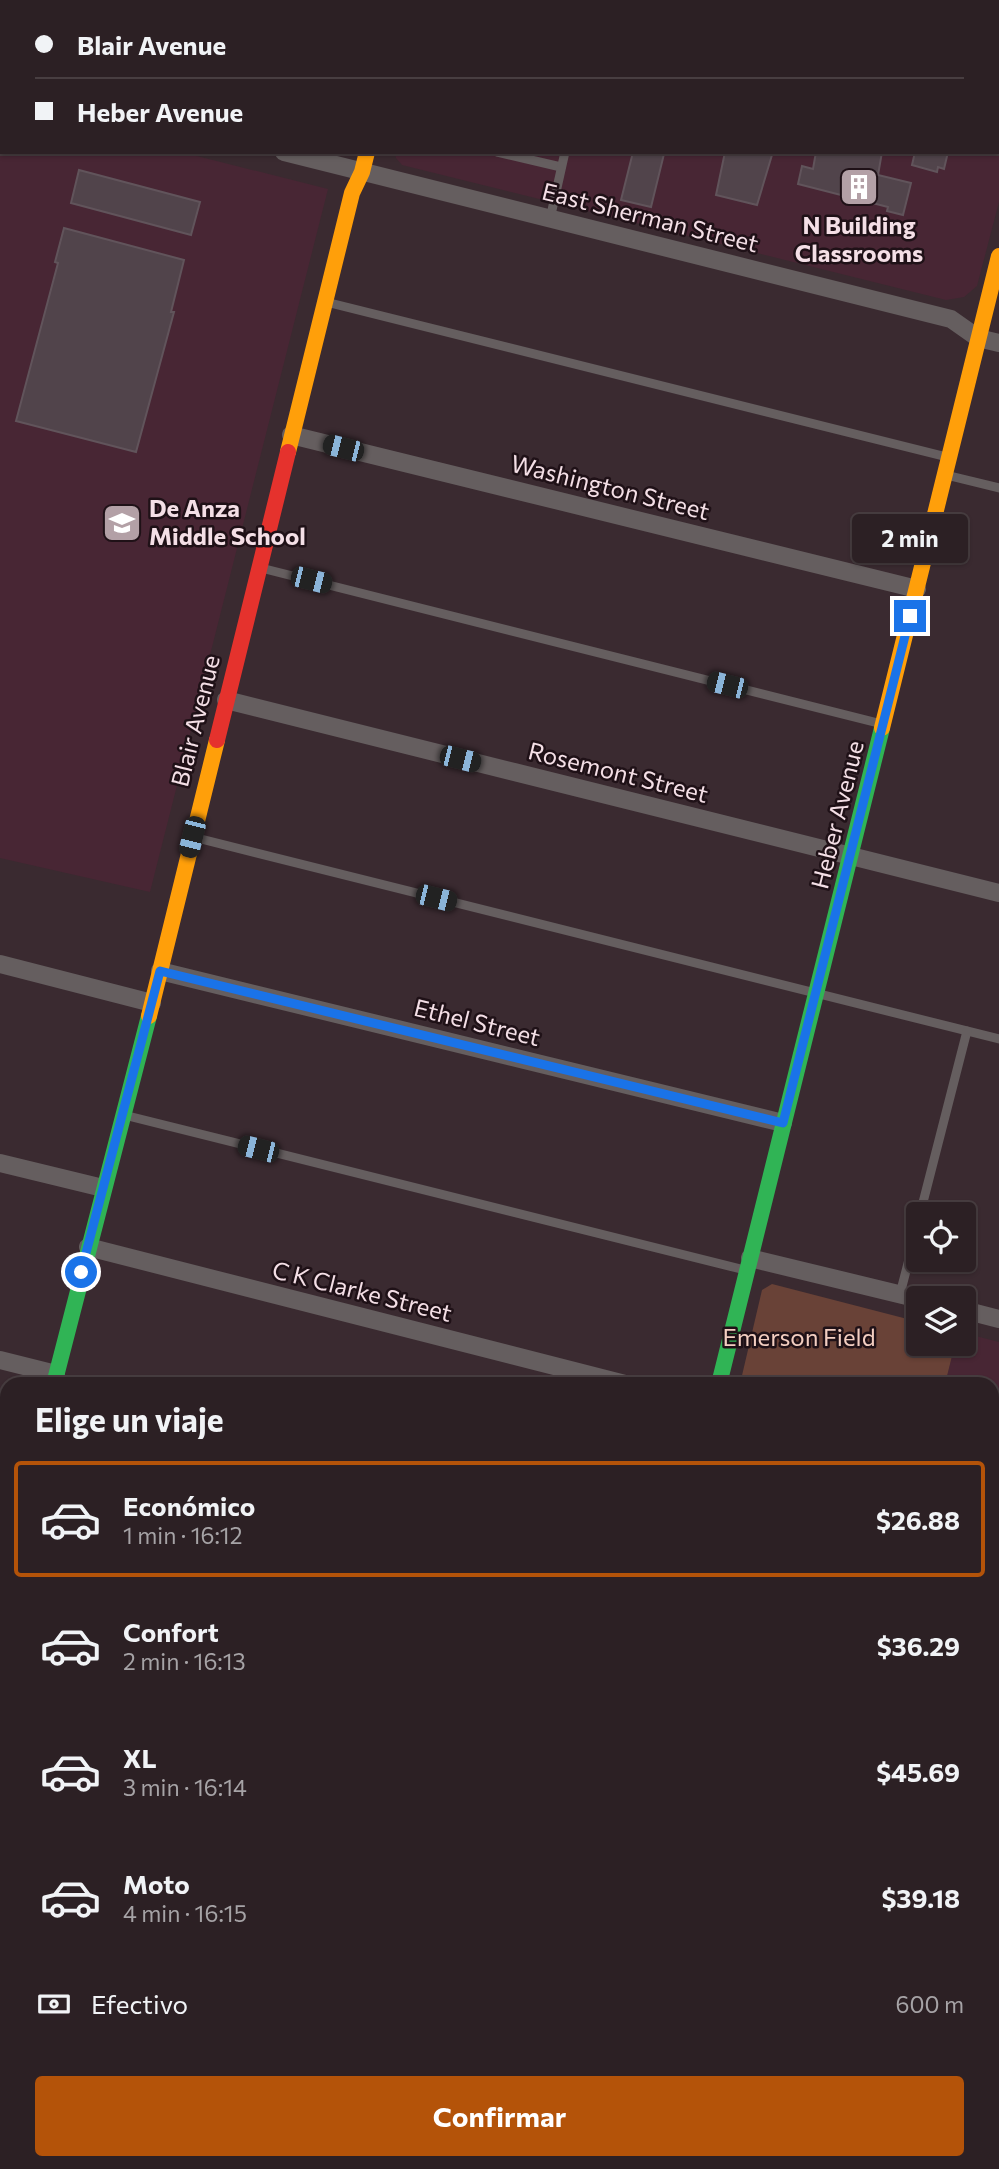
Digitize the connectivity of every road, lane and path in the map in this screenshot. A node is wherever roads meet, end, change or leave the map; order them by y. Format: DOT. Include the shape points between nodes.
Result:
graph roads {
  1 [pos="292,154"];
  2 [pos="366,154"];
  3 [pos="506,154"];
  4 [pos="565,154"];
  5 [pos="562,167"];
  6 [pos="362,172"];
  7 [pos="550,219"];
  8 [pos="999,256"];
  9 [pos="325,302"];
  10 [pos="978,338"];
  11 [pos="999,343"];
  12 [pos="291,435"];
  13 [pos="949,457"];
  14 [pos="945,474"];
  15 [pos="999,488"];
  16 [pos="259,567"];
  17 [pos="917,589"];
  18 [pos="226,700"];
  19 [pos="884,725"];
  20 [pos="192,837"];
  21 [pos="851,857"];
  22 [pos="999,893"];
  23 [pos="0,964"];
  24 [pos="160,971"];
  25 [pos="816,993"];
  26 [pos="152,1003"];
  27 [pos="967,1031"];
  28 [pos="999,1039"];
  29 [pos="122,1115"];
  30 [pos="783,1123"];
  31 [pos="0,1163"];
  32 [pos="103,1188"];
  33 [pos="923,1202"];
  34 [pos="88,1247"];
  35 [pos="748,1264"];
  36 [pos="906,1271"];
  37 [pos="900,1294"];
  38 [pos="906,1296"];
  39 [pos="976,1313"];
  40 [pos="999,1319"];
  41 [pos="0,1360"];
  42 [pos="49,1377"];
  43 [pos="56,1377"];
  44 [pos="598,1377"];
  45 [pos="721,1377"];
  1 -- 6 [label="street, East Sherman Street"];
  2 -- 6 [label="street, Blair Avenue"];
  3 -- 5 [label="lane"];
  4 -- 5 [label="lane"];
  5 -- 7 [label="lane"];
  6 -- 7 [label="street, East Sherman Street"];
  6 -- 9 [label="street, Blair Avenue" via="352,193"];
  7 -- 10 [label="street, East Sherman Street" via="951,319"];
  8 -- 10 [label="street, Heber Avenue"];
  9 -- 12 [label="street, Blair Avenue"];
  9 -- 13 [label="lane"];
  10 -- 11 [label="street, East Sherman Street"];
  10 -- 13 [label="street, Heber Avenue"];
  12 -- 16 [label="street, Blair Avenue"];
  12 -- 17 [label="street, Washington Street"];
  13 -- 14 [label="street, Heber Avenue"];
  14 -- 15 [label="lane"];
  14 -- 17 [label="street, Heber Avenue"];
  16 -- 18 [label="street, Blair Avenue"];
  16 -- 19 [label="lane"];
  17 -- 19 [label="street, Heber Avenue"];
  18 -- 20 [label="street, Blair Avenue"];
  18 -- 21 [label="street, Rosemont Street"];
  19 -- 21 [label="street, Heber Avenue"];
  20 -- 24 [label="street, Blair Avenue"];
  20 -- 25 [label="lane"];
  21 -- 22 [label="street, Rosemont Street"];
  21 -- 25 [label="street, Heber Avenue"];
  23 -- 26 [label="street"];
  24 -- 26 [label="street, Blair Avenue"];
  24 -- 30 [label="street, Ethel Street"];
  25 -- 27 [label="lane"];
  25 -- 30 [label="street, Heber Avenue"];
  26 -- 29 [label="street, Blair Avenue"];
  27 -- 28 [label="lane"];
  27 -- 33 [label="lane"];
  29 -- 32 [label="street, Blair Avenue"];
  29 -- 35 [label="lane"];
  30 -- 35 [label="street, Heber Avenue"];
  31 -- 32 [label="street"];
  32 -- 34 [label="street, Blair Avenue"];
  34 -- 43 [label="street, Blair Avenue"];
  34 -- 44 [label="street, C K Clarke Street"];
  35 -- 37 [label="street"];
  35 -- 45 [label="street, Heber Avenue"];
  36 -- 37 [label="lane"];
  37 -- 38 [label="street"];
  39 -- 40 [label="street"];
  41 -- 42 [label="street"];
}
